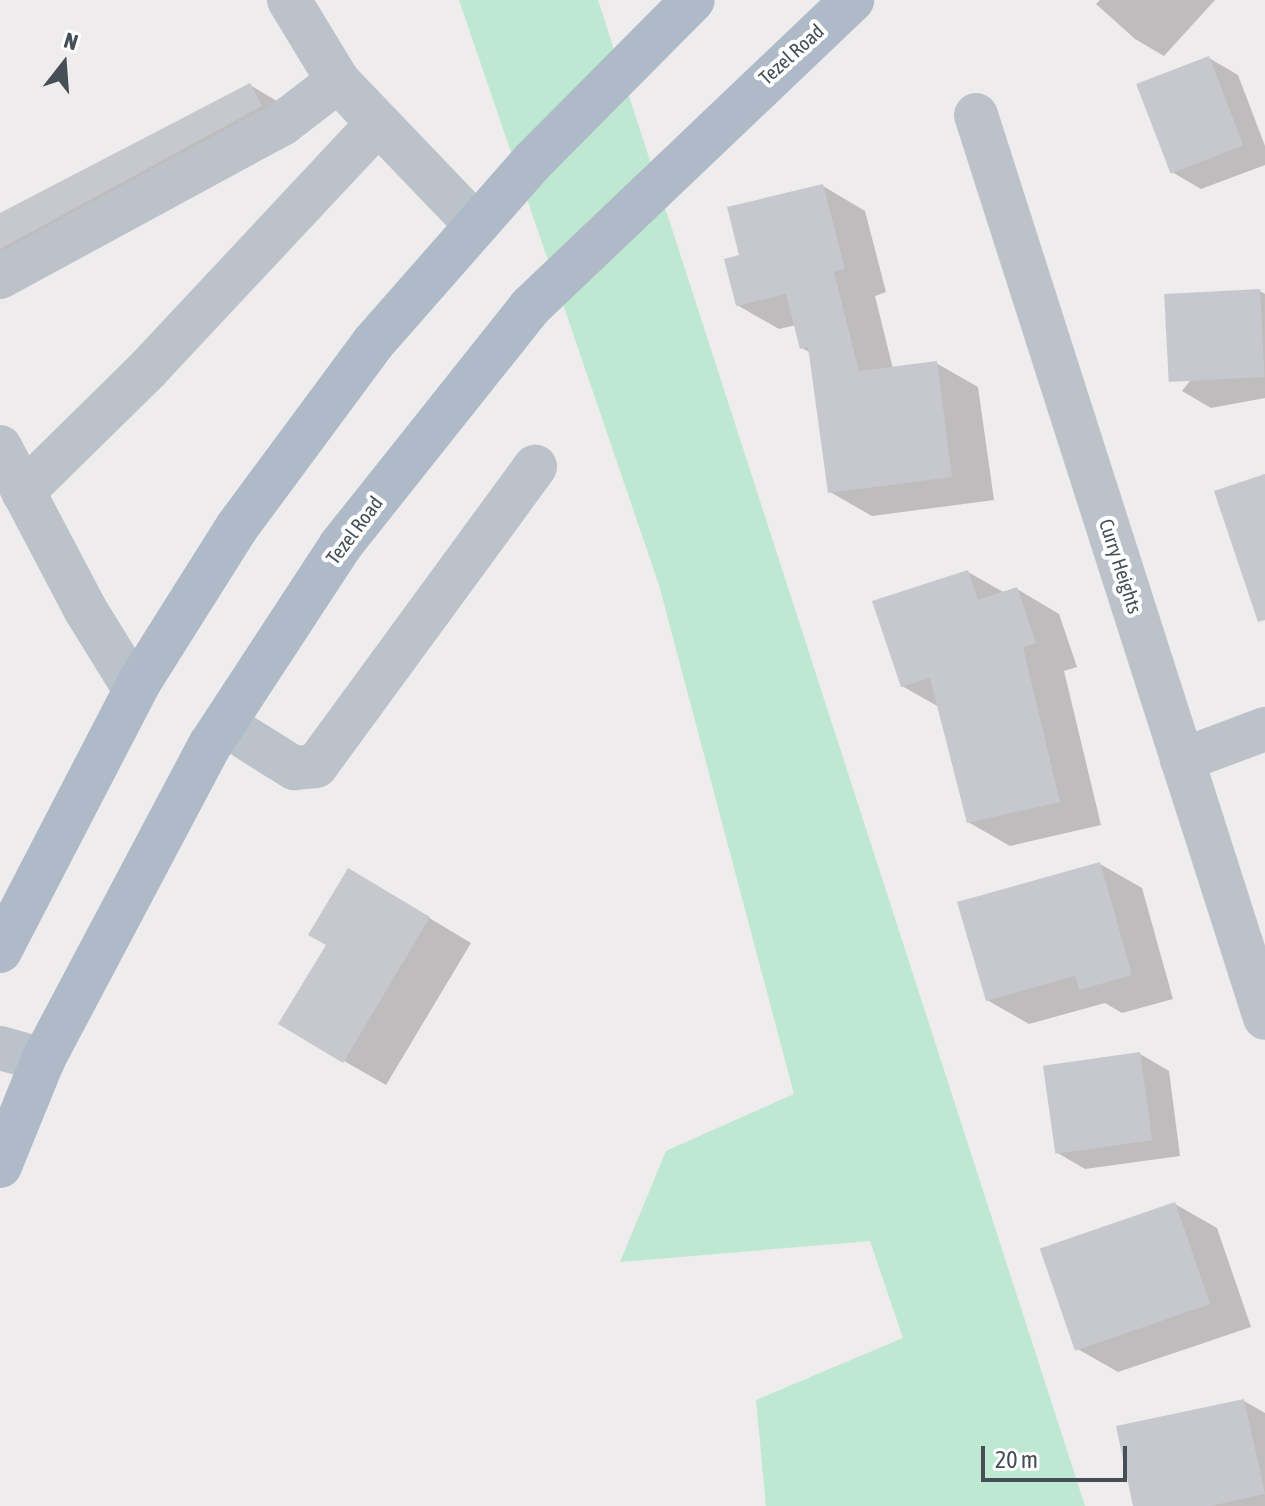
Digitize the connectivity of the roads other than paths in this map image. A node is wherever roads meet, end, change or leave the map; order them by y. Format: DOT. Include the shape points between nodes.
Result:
graph roads {
  1 [pos="289,0"];
  2 [pos="693,0"];
  3 [pos="852,0"];
  4 [pos="338,81"];
  5 [pos="976,115"];
  6 [pos="378,123"];
  7 [pos="476,225"];
  8 [pos="0,277"];
  9 [pos="0,447"];
  10 [pos="535,467"];
  11 [pos="23,492"];
  12 [pos="135,690"];
  13 [pos="224,724"];
  14 [pos="1265,729"];
  15 [pos="1182,760"];
  16 [pos="0,951"];
  17 [pos="1265,1018"];
  18 [pos="0,1048"];
  19 [pos="43,1060"];
  20 [pos="0,1166"];
  1 -- 4 [label="street"];
  2 -- 7 [label="main road"];
  3 -- 13 [label="main road, Tezel Road" via="530,307 340,546"];
  4 -- 6 [label="street"];
  4 -- 8 [label="street" via="282,124"];
  5 -- 15 [label="street, Curry Heights"];
  6 -- 7 [label="street"];
  6 -- 11 [label="street" via="149,368"];
  7 -- 12 [label="main road" via="373,343 237,527"];
  9 -- 11 [label="street"];
  10 -- 13 [label="street" via="316,766 294,768"];
  11 -- 12 [label="street"];
  12 -- 16 [label="main road"];
  13 -- 19 [label="main road, Tezel Road"];
  14 -- 15 [label="street"];
  15 -- 17 [label="street, Curry Heights"];
  18 -- 19 [label="street"];
  19 -- 20 [label="main road, Tezel Road"];
}
